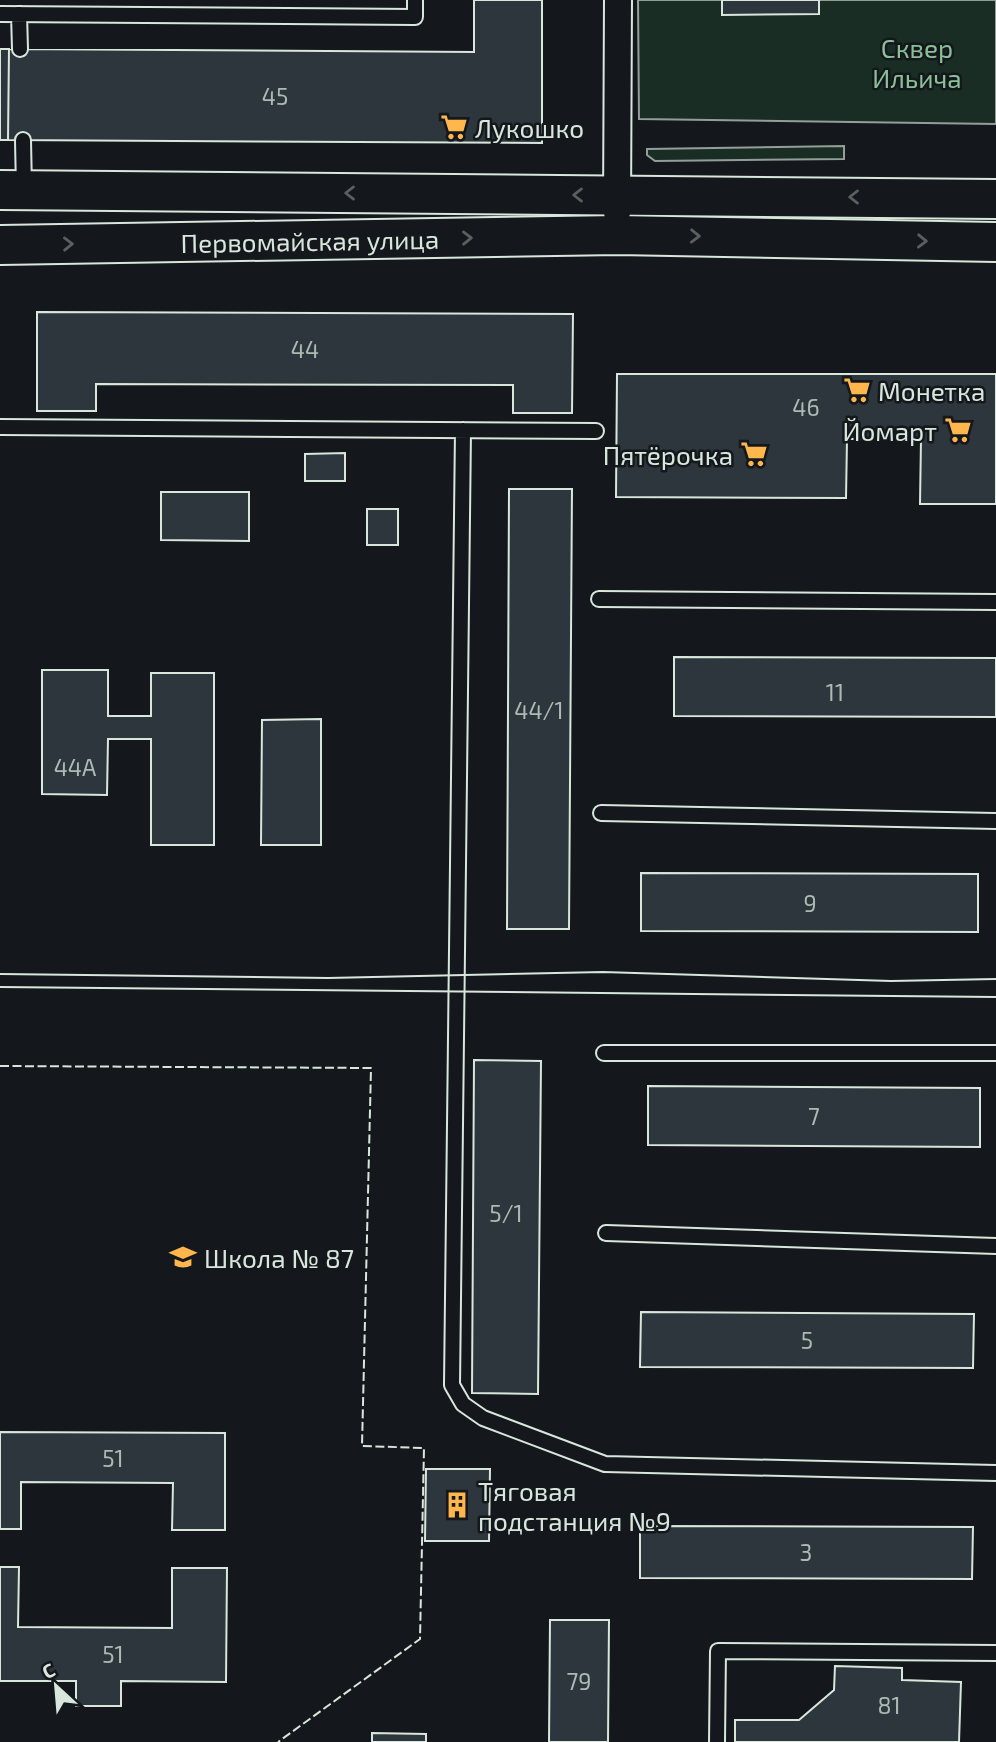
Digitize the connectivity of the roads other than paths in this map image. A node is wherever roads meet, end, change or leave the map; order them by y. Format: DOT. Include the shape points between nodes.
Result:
graph roads {
  1 [pos="415,0"];
  2 [pos="618,0"];
  3 [pos="0,14"];
  4 [pos="19,14"];
  5 [pos="20,49"];
  6 [pos="23,140"];
  7 [pos="12,191"];
  8 [pos="616,195"];
  9 [pos="996,199"];
  10 [pos="618,235"];
  11 [pos="996,242"];
  12 [pos="0,245"];
  13 [pos="0,427"];
  14 [pos="463,430"];
  15 [pos="596,431"];
  16 [pos="599,600"];
  17 [pos="996,601"];
  18 [pos="601,813"];
  19 [pos="996,821"];
  20 [pos="604,1053"];
  21 [pos="996,1053"];
  22 [pos="606,1233"];
  23 [pos="996,1246"];
  24 [pos="996,1473"];
  25 [pos="996,1653"];
  26 [pos="717,1742"];
  1 -- 4 [label="lane" via="415,17"];
  2 -- 8 [label="street"];
  3 -- 4 [label="lane"];
  4 -- 5 [label="lane"];
  6 -- 7 [label="lane"];
  8 -- 7 [label="main road, Первомайская улица, one-way"];
  9 -- 8 [label="main road, Первомайская улица, one-way"];
  8 -- 10 [label="street"];
  10 -- 11 [label="main road, Первомайская улица, one-way"];
  12 -- 10 [label="main road, Первомайская улица, one-way"];
  13 -- 14 [label="lane"];
  14 -- 15 [label="lane"];
  14 -- 24 [label="lane" via="452,1385 463,1404 482,1418 605,1464"];
  16 -- 17 [label="lane"];
  18 -- 19 [label="lane"];
  20 -- 21 [label="lane"];
  22 -- 23 [label="lane"];
  25 -- 26 [label="lane" via="718,1651"];
}
